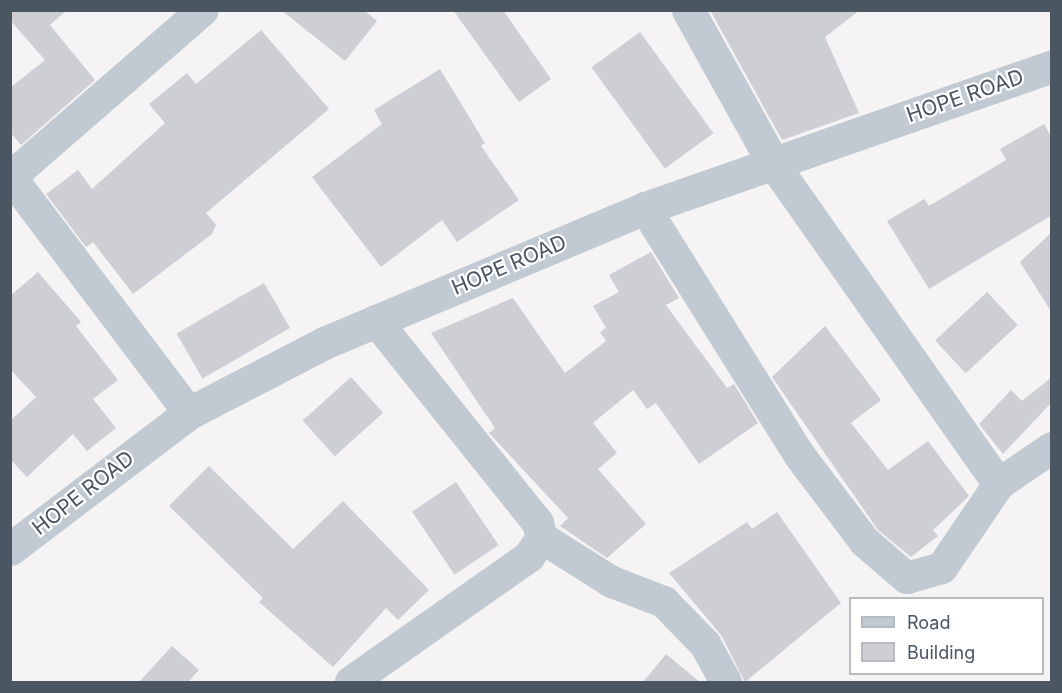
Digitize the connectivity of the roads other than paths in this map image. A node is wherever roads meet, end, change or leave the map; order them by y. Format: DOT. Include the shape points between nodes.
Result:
graph roads {
  1 [pos="203,10"];
  2 [pos="688,10"];
  3 [pos="1052,66"];
  4 [pos="773,163"];
  5 [pos="11,176"];
  6 [pos="645,208"];
  7 [pos="375,321"];
  8 [pos="189,413"];
  9 [pos="1052,448"];
  10 [pos="999,483"];
  11 [pos="542,538"];
  12 [pos="10,549"];
  13 [pos="351,682"];
  14 [pos="726,682"];
  1 -- 5 [label="street"];
  2 -- 4 [label="street"];
  3 -- 4 [label="street, HOPE ROAD"];
  4 -- 6 [label="street, HOPE ROAD"];
  4 -- 10 [label="street"];
  5 -- 8 [label="street"];
  6 -- 7 [label="street, HOPE ROAD"];
  6 -- 10 [label="street" via="800,456 865,542 907,578 942,568"];
  7 -- 8 [label="street, HOPE ROAD"];
  7 -- 11 [label="street" via="538,523"];
  8 -- 12 [label="street, HOPE ROAD"];
  9 -- 10 [label="street"];
  11 -- 13 [label="street" via="529,557"];
  11 -- 14 [label="street" via="612,582 664,602 705,644"];
}
